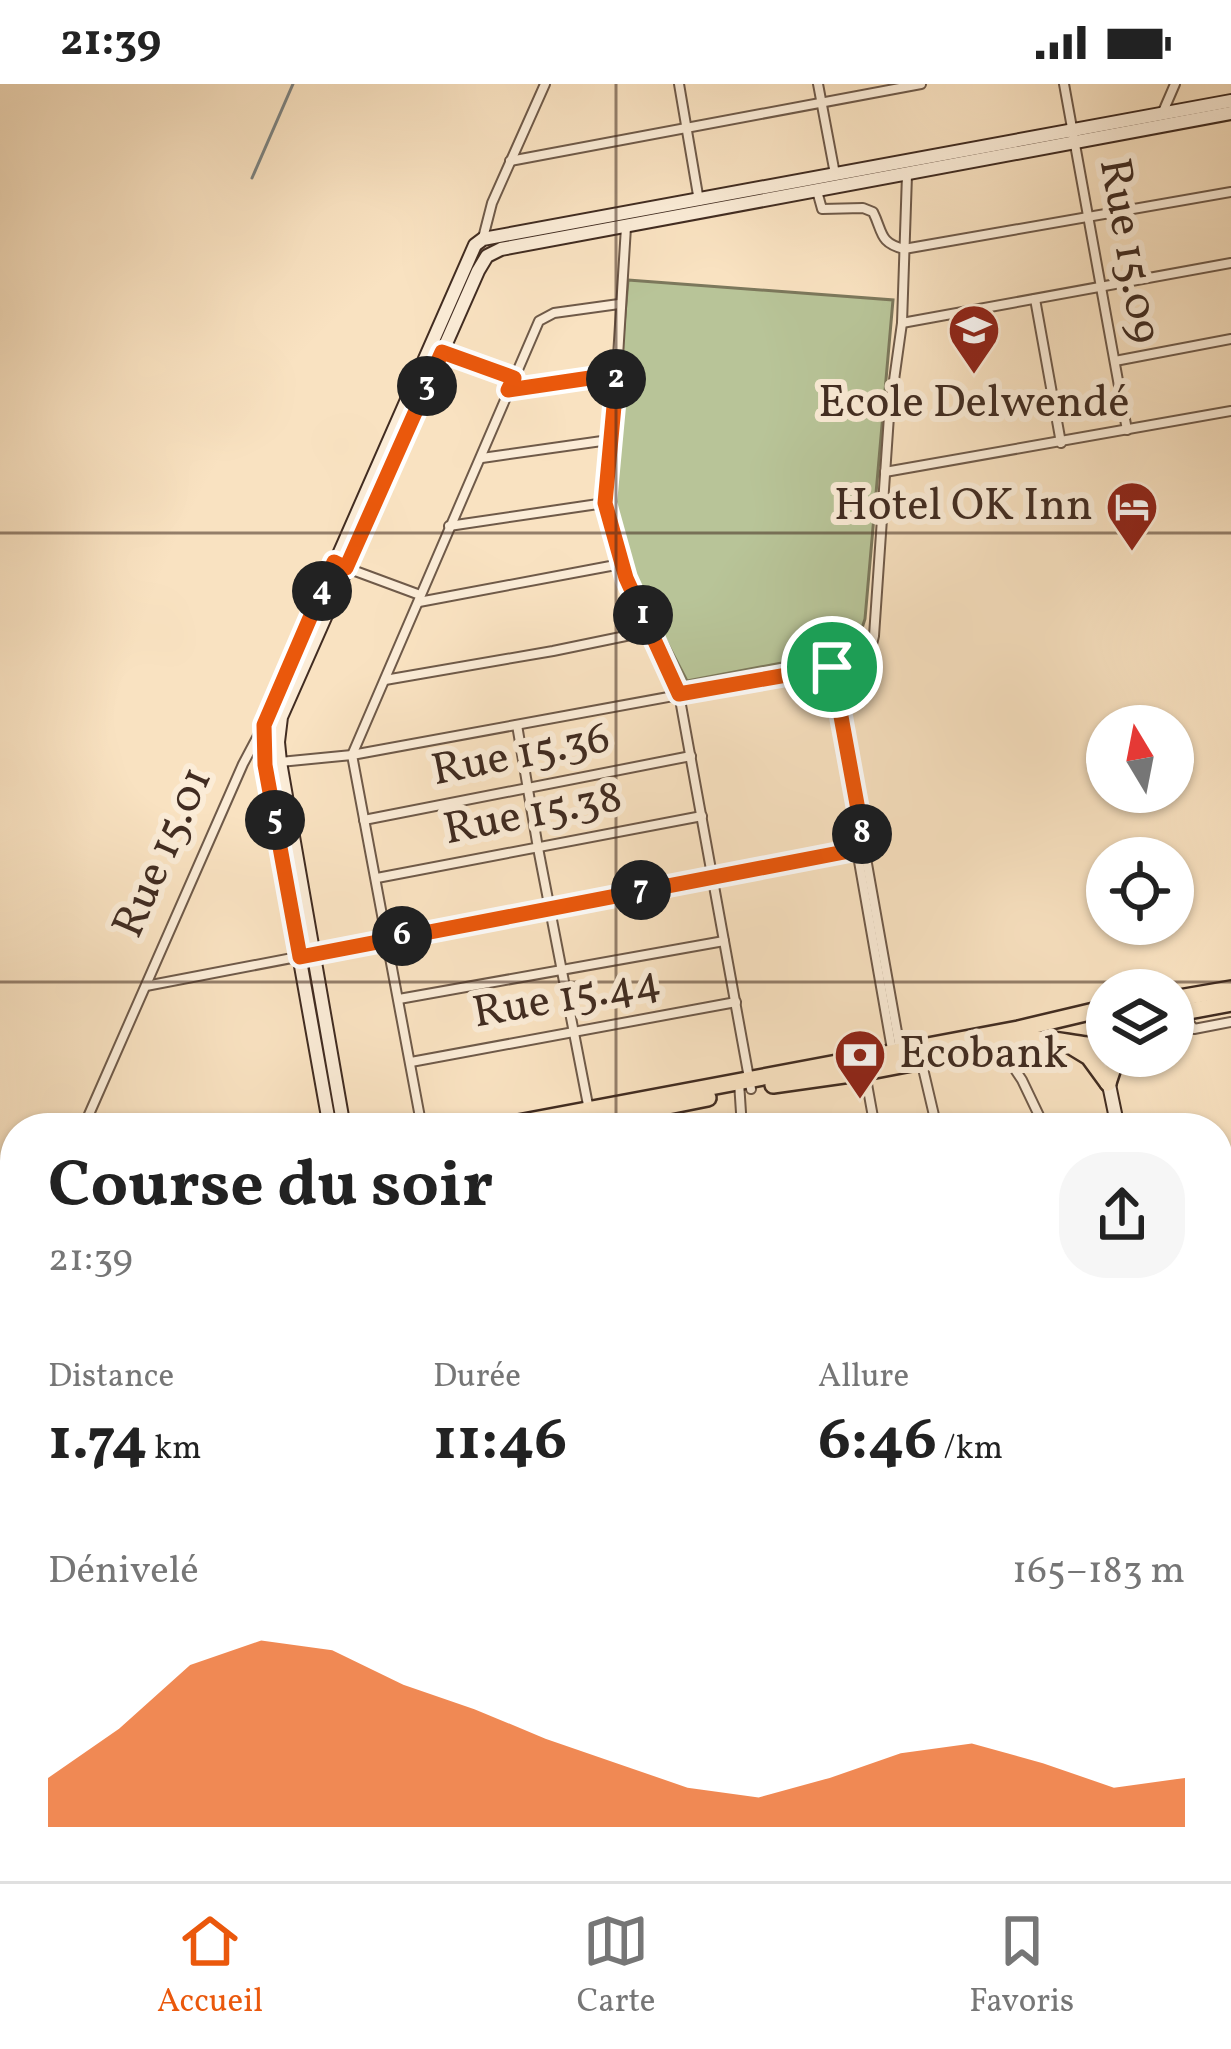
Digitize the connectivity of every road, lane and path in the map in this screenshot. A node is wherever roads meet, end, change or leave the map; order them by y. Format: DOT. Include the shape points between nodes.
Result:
graph roads {
  1 [pos="679,84"];
  2 [pos="818,84"];
  3 [pos="921,84"];
  4 [pos="1064,84"];
  5 [pos="1175,84"];
  6 [pos="548,85"];
  7 [pos="1231,101"];
  8 [pos="821,103"];
  9 [pos="1231,113"];
  10 [pos="1162,114"];
  11 [pos="687,128"];
  12 [pos="1074,136"];
  13 [pos="510,161"];
  14 [pos="908,168"];
  15 [pos="835,174"];
  16 [pos="817,191"];
  17 [pos="1231,192"];
  18 [pos="699,205"];
  19 [pos="1089,215"];
  20 [pos="626,225"];
  21 [pos="483,239"];
  22 [pos="904,249"];
  23 [pos="1231,263"];
  24 [pos="1102,287"];
  25 [pos="1035,299"];
  26 [pos="619,304"];
  27 [pos="902,323"];
  28 [pos="1231,340"];
  29 [pos="442,352"];
  30 [pos="1115,361"];
  31 [pos="617,374"];
  32 [pos="514,378"];
  33 [pos="508,390"];
  34 [pos="1231,411"];
  35 [pos="1126,430"];
  36 [pos="610,440"];
  37 [pos="1061,443"];
  38 [pos="481,458"];
  39 [pos="885,472"];
  40 [pos="605,503"];
  41 [pos="449,526"];
  42 [pos="621,564"];
  43 [pos="340,565"];
  44 [pos="419,598"];
  45 [pos="650,631"];
  46 [pos="832,667"];
  47 [pos="383,680"];
  48 [pos="679,694"];
  49 [pos="264,725"];
  50 [pos="517,725"];
  51 [pos="352,754"];
  52 [pos="691,756"];
  53 [pos="272,764"];
  54 [pos="528,789"];
  55 [pos="702,817"];
  56 [pos="364,820"];
  57 [pos="538,848"];
  58 [pos="861,849"];
  59 [pos="712,876"];
  60 [pos="377,878"];
  61 [pos="549,907"];
  62 [pos="387,938"];
  63 [pos="724,941"];
  64 [pos="307,955"];
  65 [pos="563,970"];
  66 [pos="146,986"];
  67 [pos="1231,989"];
  68 [pos="399,999"];
  69 [pos="736,1002"];
  70 [pos="1194,1002"];
  71 [pos="1231,1003"];
  72 [pos="1194,1007"];
  73 [pos="1086,1015"];
  74 [pos="1231,1022"];
  75 [pos="1194,1029"];
  76 [pos="573,1031"];
  77 [pos="1058,1039"];
  78 [pos="999,1045"];
  79 [pos="1086,1045"];
  80 [pos="905,1057"];
  81 [pos="411,1062"];
  82 [pos="865,1072"];
  83 [pos="1108,1079"];
  84 [pos="745,1085"];
  85 [pos="589,1110"];
  86 [pos="90,1113"];
  87 [pos="328,1113"];
  88 [pos="341,1113"];
  89 [pos="420,1113"];
  90 [pos="573,1113"];
  91 [pos="656,1113"];
  92 [pos="743,1113"];
  93 [pos="872,1113"];
  94 [pos="931,1113"];
  95 [pos="1038,1113"];
  96 [pos="1115,1113"];
  1 -- 11 [label="street"];
  2 -- 8 [label="street"];
  3 -- 8 [label="street"];
  4 -- 12 [label="street, Rue 15.09"];
  5 -- 10 [label="street"];
  6 -- 13 [label="street, Rue 15.01"];
  7 -- 10 [label="main road"];
  8 -- 11 [label="street"];
  8 -- 15 [label="street"];
  9 -- 12 [label="main road"];
  10 -- 12 [label="main road"];
  11 -- 13 [label="street"];
  11 -- 18 [label="street"];
  12 -- 14 [label="main road"];
  12 -- 19 [label="street, Rue 15.09"];
  13 -- 21 [label="street, Rue 15.01"];
  14 -- 15 [label="main road"];
  14 -- 16 [label="main road"];
  14 -- 22 [label="street"];
  15 -- 18 [label="main road"];
  16 -- 18 [label="main road"];
  16 -- 22 [label="street" via="822,208 873,212 886,242"];
  17 -- 19 [label="street"];
  18 -- 20 [label="main road"];
  18 -- 21 [label="main road"];
  19 -- 22 [label="street"];
  19 -- 24 [label="street, Rue 15.09"];
  20 -- 26 [label="street"];
  20 -- 29 [label="main road, Rue 15.01" via="487,256"];
  21 -- 43 [label="main road, Rue 15.01" via="472,248"];
  22 -- 27 [label="street"];
  23 -- 24 [label="street"];
  24 -- 25 [label="street"];
  24 -- 30 [label="street, Rue 15.09"];
  25 -- 27 [label="street"];
  25 -- 37 [label="street"];
  26 -- 31 [label="street"];
  26 -- 32 [label="street" via="543,317"];
  27 -- 39 [label="street"];
  28 -- 30 [label="street"];
  29 -- 32 [label="street"];
  29 -- 43 [label="main road, Rue 15.01"];
  30 -- 35 [label="street, Rue 15.09"];
  31 -- 33 [label="street"];
  31 -- 36 [label="street"];
  32 -- 33 [label="street"];
  33 -- 38 [label="street"];
  34 -- 35 [label="street"];
  35 -- 37 [label="street"];
  36 -- 38 [label="street"];
  36 -- 40 [label="street"];
  37 -- 39 [label="street"];
  38 -- 41 [label="street"];
  39 -- 46 [label="street" via="871,651"];
  40 -- 41 [label="street"];
  40 -- 42 [label="street"];
  41 -- 44 [label="street"];
  42 -- 44 [label="street"];
  42 -- 45 [label="street"];
  43 -- 44 [label="street"];
  43 -- 49 [label="main road, Rue 15.01"];
  43 -- 53 [label="main road, Rue 15.01" via="281,717"];
  44 -- 47 [label="street"];
  45 -- 47 [label="street"];
  45 -- 48 [label="street"];
  46 -- 48 [label="street"];
  46 -- 58 [label="street"];
  47 -- 51 [label="street"];
  48 -- 50 [label="street"];
  48 -- 52 [label="street"];
  49 -- 53 [label="main road"];
  49 -- 66 [label="street, Rue 15.01"];
  50 -- 51 [label="street"];
  50 -- 54 [label="street"];
  51 -- 53 [label="street"];
  51 -- 56 [label="street"];
  52 -- 54 [label="street, Rue 15.36"];
  52 -- 55 [label="street"];
  53 -- 64 [label="main road"];
  54 -- 56 [label="street, Rue 15.36"];
  54 -- 57 [label="street"];
  55 -- 57 [label="street, Rue 15.38"];
  55 -- 59 [label="street"];
  56 -- 60 [label="street"];
  57 -- 60 [label="street, Rue 15.38"];
  57 -- 61 [label="street"];
  58 -- 59 [label="street"];
  58 -- 80 [label="street"];
  59 -- 61 [label="street"];
  59 -- 63 [label="street"];
  60 -- 62 [label="street"];
  61 -- 62 [label="street"];
  61 -- 65 [label="street"];
  62 -- 64 [label="street"];
  62 -- 68 [label="street"];
  63 -- 65 [label="street"];
  63 -- 69 [label="street"];
  64 -- 66 [label="street"];
  64 -- 87 [label="main road"];
  64 -- 88 [label="main road"];
  65 -- 68 [label="street"];
  65 -- 76 [label="street"];
  66 -- 86 [label="street, Rue 15.01"];
  67 -- 70 [label="highway"];
  68 -- 81 [label="street"];
  69 -- 76 [label="street, Rue 15.44"];
  69 -- 84 [label="street"];
  71 -- 72 [label="highway"];
  73 -- 80 [label="highway"];
  74 -- 75 [label="street"];
  76 -- 81 [label="street, Rue 15.44"];
  76 -- 85 [label="street"];
  77 -- 78 [label="highway"];
  77 -- 79 [label="highway"];
  77 -- 83 [label="highway"];
  78 -- 80 [label="highway"];
  78 -- 95 [label="street"];
  80 -- 82 [label="highway"];
  80 -- 84 [label="highway"];
  80 -- 94 [label="street"];
  81 -- 89 [label="street"];
  82 -- 84 [label="highway"];
  82 -- 93 [label="street"];
  83 -- 96 [label="main road"];
  84 -- 85 [label="highway"];
  84 -- 91 [label="highway"];
  84 -- 92 [label="street"];
  85 -- 90 [label="highway"];
}
